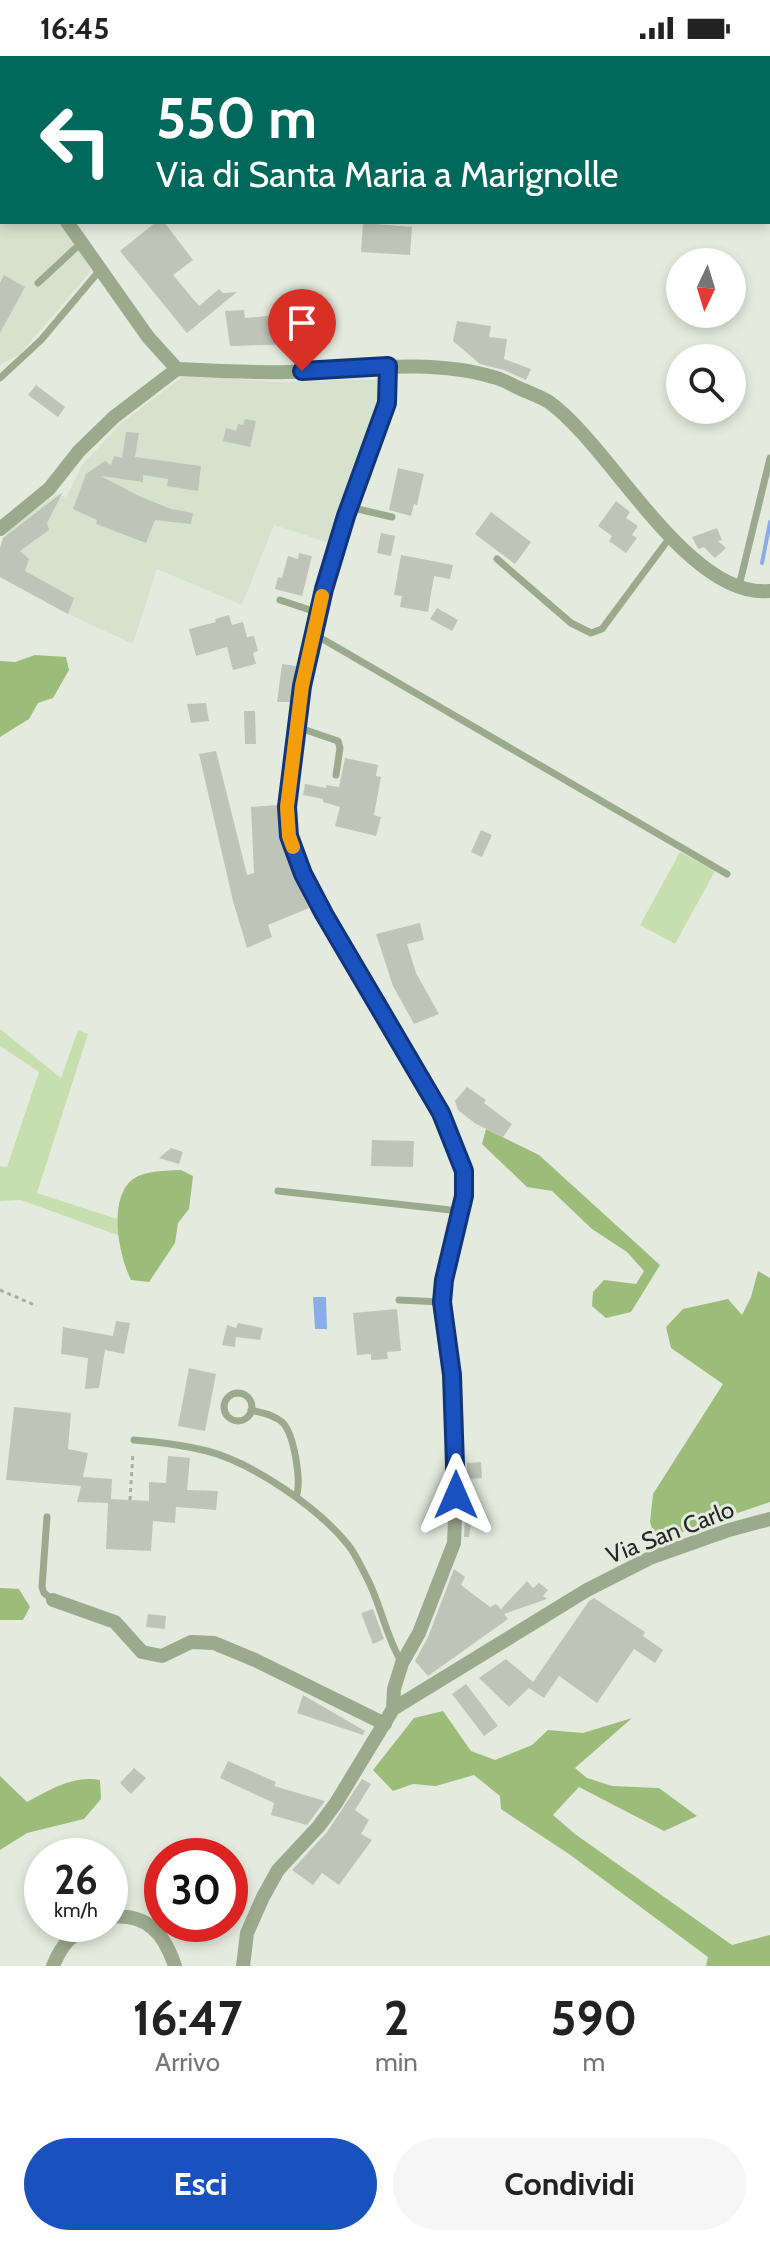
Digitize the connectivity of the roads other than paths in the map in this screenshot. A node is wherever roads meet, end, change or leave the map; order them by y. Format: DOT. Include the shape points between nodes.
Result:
graph roads {
  1 [pos="69,224"];
  2 [pos="83,242"];
  3 [pos="102,269"];
  4 [pos="38,283"];
  5 [pos="388,366"];
  6 [pos="177,369"];
  7 [pos="0,378"];
  8 [pos="770,458"];
  9 [pos="349,507"];
  10 [pos="392,517"];
  11 [pos="0,529"];
  12 [pos="671,536"];
  13 [pos="497,559"];
  14 [pos="739,586"];
  15 [pos="770,591"];
  16 [pos="280,600"];
  17 [pos="319,613"];
  18 [pos="314,634"];
  19 [pos="297,727"];
  20 [pos="336,775"];
  21 [pos="727,874"];
  22 [pos="278,1191"];
  23 [pos="460,1211"];
  24 [pos="399,1300"];
  25 [pos="442,1302"];
  26 [pos="251,1410"];
  27 [pos="134,1440"];
  28 [pos="296,1497"];
  29 [pos="47,1517"];
  30 [pos="770,1519"];
  31 [pos="53,1600"];
  32 [pos="405,1658"];
  33 [pos="393,1709"];
  34 [pos="385,1724"];
  35 [pos="128,1919"];
  36 [pos="66,1942"];
  37 [pos="53,1966"];
  38 [pos="175,1966"];
  39 [pos="243,1966"];
  1 -- 2 [label="street"];
  2 -- 3 [label="street"];
  2 -- 4 [label="lane"];
  3 -- 6 [label="street"];
  3 -- 7 [label="lane"];
  5 -- 6 [label="street" via="257,373"];
  5 -- 9 [label="street" via="387,403"];
  5 -- 12 [label="street" via="493,377 548,402"];
  6 -- 11 [label="street" via="114,417 49,489"];
  8 -- 14 [label="lane"];
  9 -- 10 [label="lane"];
  9 -- 17 [label="street"];
  12 -- 13 [label="lane" via="602,629 591,633 571,623"];
  12 -- 14 [label="street" via="706,570"];
  14 -- 15 [label="street"];
  16 -- 17 [label="lane"];
  17 -- 18 [label="street"];
  18 -- 19 [label="street"];
  18 -- 21 [label="lane"];
  19 -- 20 [label="lane" via="338,741"];
  19 -- 23 [label="street" via="287,807 289,836 324,914 441,1113 464,1171"];
  22 -- 23 [label="lane"];
  23 -- 25 [label="street"];
  24 -- 25 [label="lane"];
  25 -- 32 [label="street" via="454,1407 454,1543"];
  26 -- 28 [label="lane" via="277,1418 287,1428 298,1476"];
  27 -- 28 [label="lane" via="208,1452"];
  28 -- 32 [label="lane" via="349,1546 395,1651"];
  29 -- 31 [label="lane" via="42,1587"];
  30 -- 33 [label="street, Via San Carlo" via="650,1558 587,1590"];
  31 -- 34 [label="street" via="115,1622 142,1652 162,1656 191,1642 214,1643"];
  32 -- 33 [label="street"];
  33 -- 34 [label="street"];
  34 -- 39 [label="street" via="319,1826 278,1870 247,1933"];
  35 -- 38 [label="street" via="151,1924"];
  36 -- 37 [label="street"];
}
